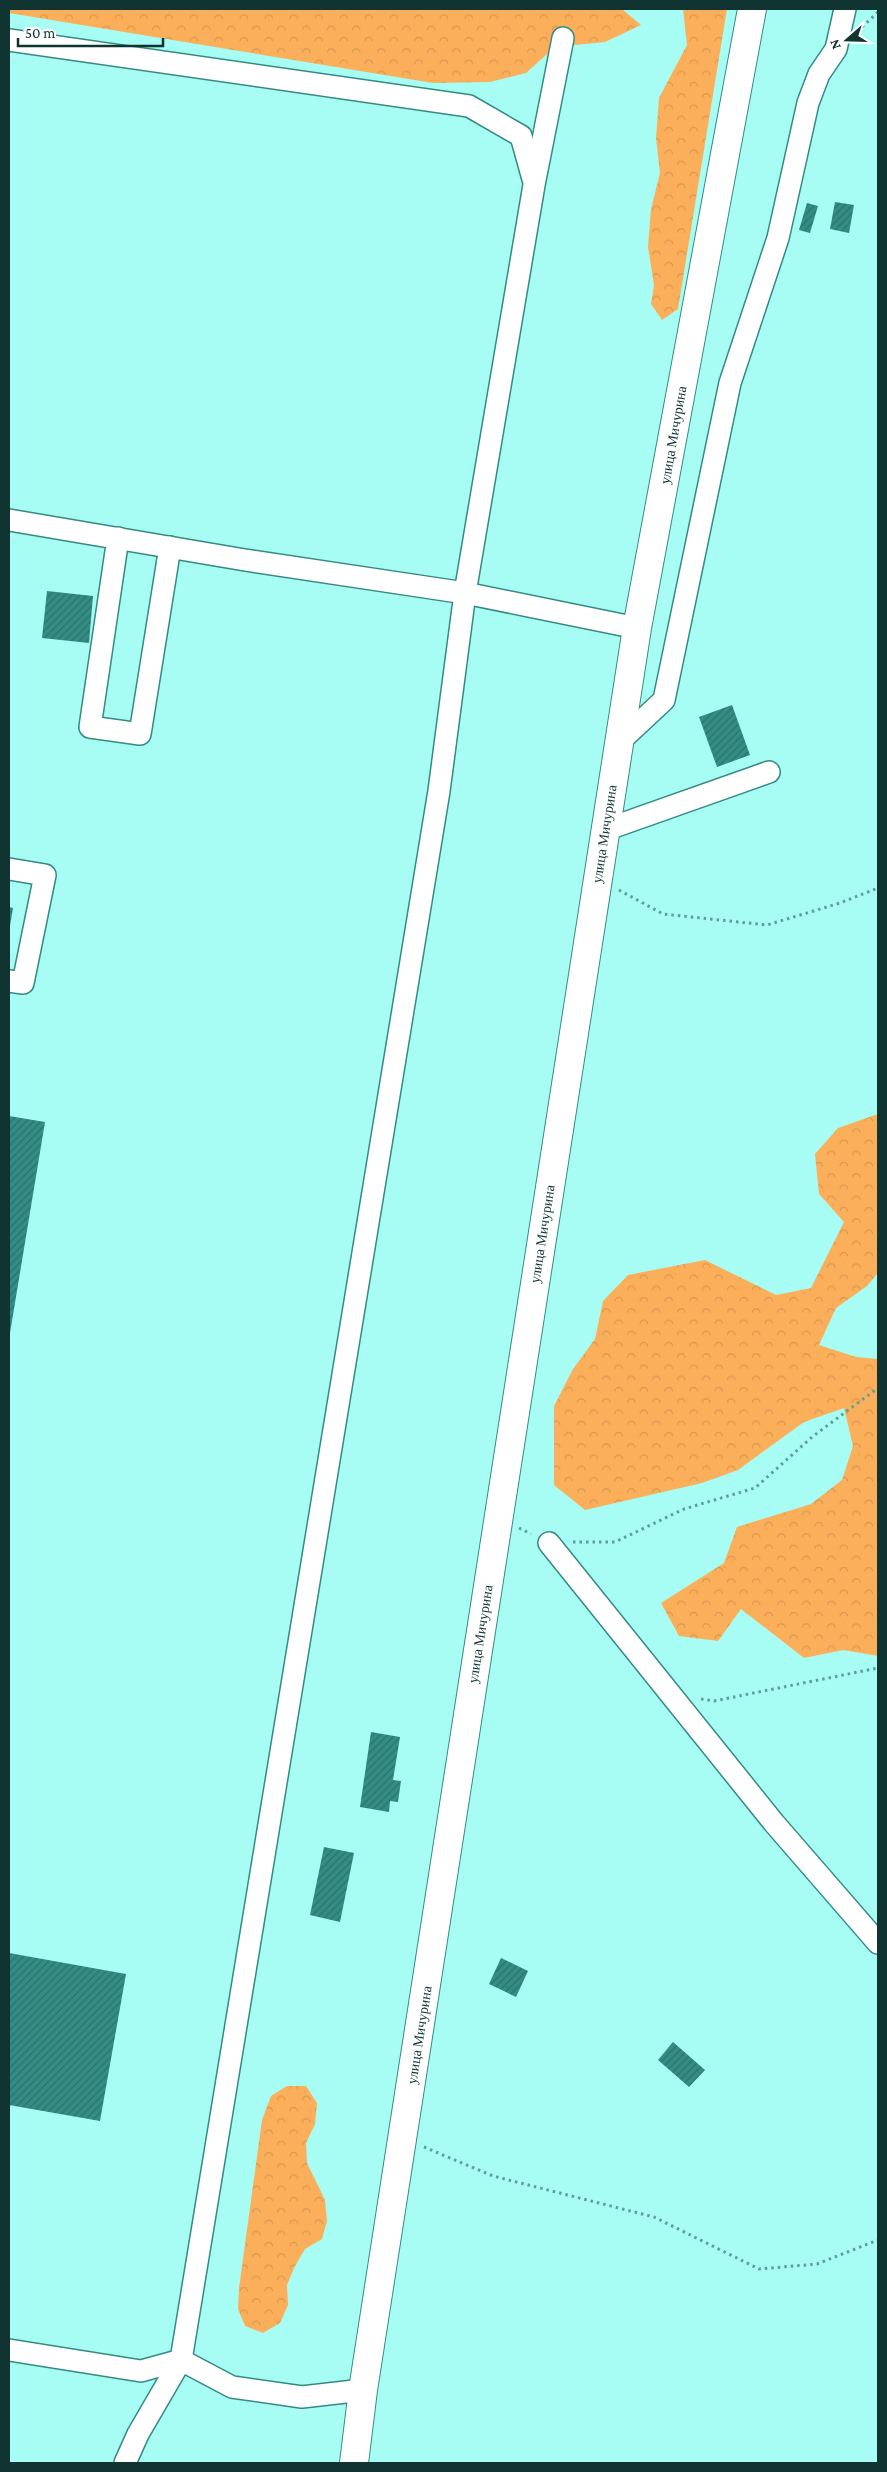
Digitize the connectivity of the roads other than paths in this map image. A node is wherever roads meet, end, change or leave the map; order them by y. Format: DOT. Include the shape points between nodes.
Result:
graph roads {
  1 [pos="752,9"];
  2 [pos="845,9"];
  3 [pos="563,38"];
  4 [pos="9,40"];
  5 [pos="534,185"];
  6 [pos="9,520"];
  7 [pos="118,538"];
  8 [pos="170,547"];
  9 [pos="465,593"];
  10 [pos="637,628"];
  11 [pos="619,742"];
  12 [pos="770,772"];
  13 [pos="605,830"];
  14 [pos="9,869"];
  15 [pos="9,981"];
  16 [pos="549,1543"];
  17 [pos="878,1943"];
  18 [pos="9,2350"];
  19 [pos="182,2360"];
  20 [pos="363,2390"];
  21 [pos="125,2463"];
  22 [pos="354,2463"];
  1 -- 10 [label="main road, улица Мичурина"];
  2 -- 11 [label="lane" via="836,49 819,74 808,103 778,238 730,383 664,700"];
  3 -- 5 [label="lane"];
  4 -- 5 [label="lane" via="469,106 522,136"];
  5 -- 9 [label="lane"];
  6 -- 7 [label="lane"];
  7 -- 8 [label="lane"];
  7 -- 8 [label="lane" via="90,727 140,734"];
  8 -- 9 [label="lane"];
  9 -- 10 [label="lane"];
  9 -- 19 [label="lane" via="439,791"];
  10 -- 11 [label="main road, улица Мичурина"];
  11 -- 13 [label="main road, улица Мичурина"];
  12 -- 13 [label="lane"];
  13 -- 20 [label="main road, улица Мичурина"];
  14 -- 15 [label="lane" via="45,875 23,983"];
  16 -- 17 [label="lane" via="774,1823"];
  18 -- 19 [label="lane" via="141,2371"];
  19 -- 20 [label="lane" via="232,2387 302,2397"];
  19 -- 21 [label="lane" via="138,2434"];
  20 -- 22 [label="main road, улица Мичурина"];
}
